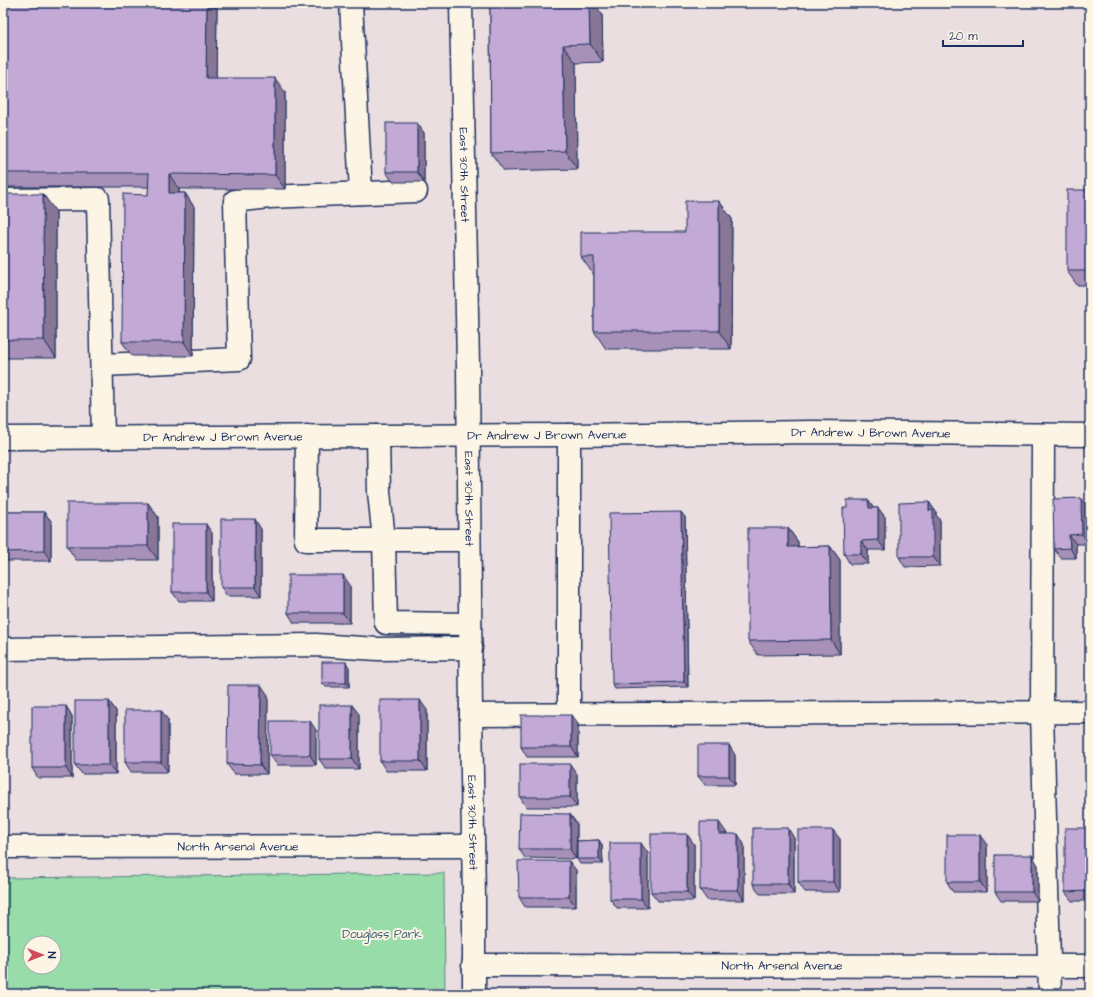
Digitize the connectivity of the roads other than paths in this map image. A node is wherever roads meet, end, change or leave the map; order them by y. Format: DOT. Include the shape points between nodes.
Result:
graph roads {
  1 [pos="351,3"];
  2 [pos="461,3"];
  3 [pos="416,191"];
  4 [pos="362,193"];
  5 [pos="3,200"];
  6 [pos="102,365"];
  7 [pos="468,435"];
  8 [pos="569,435"];
  9 [pos="1043,435"];
  10 [pos="1090,435"];
  11 [pos="307,436"];
  12 [pos="378,436"];
  13 [pos="3,438"];
  14 [pos="103,438"];
  15 [pos="384,540"];
  16 [pos="469,540"];
  17 [pos="470,624"];
  18 [pos="3,648"];
  19 [pos="470,648"];
  20 [pos="1090,712"];
  21 [pos="1042,713"];
  22 [pos="569,714"];
  23 [pos="471,715"];
  24 [pos="473,846"];
  25 [pos="3,847"];
  26 [pos="473,965"];
  27 [pos="1050,966"];
  28 [pos="1090,966"];
  29 [pos="474,994"];
  30 [pos="1050,994"];
  1 -- 4 [label="main road"];
  2 -- 7 [label="main road, East 30th Street"];
  3 -- 4 [label="main road"];
  4 -- 6 [label="main road" via="235,201 239,359"];
  5 -- 6 [label="main road" via="98,199"];
  6 -- 14 [label="main road"];
  7 -- 8 [label="main road, Dr Andrew J Brown Avenue"];
  7 -- 12 [label="main road, Dr Andrew J Brown Avenue"];
  7 -- 16 [label="main road, East 30th Street"];
  8 -- 9 [label="main road, Dr Andrew J Brown Avenue" via="813,432"];
  8 -- 22 [label="main road"];
  9 -- 10 [label="main road, Dr Andrew J Brown Avenue"];
  9 -- 21 [label="main road"];
  11 -- 12 [label="main road, Dr Andrew J Brown Avenue"];
  11 -- 14 [label="main road, Dr Andrew J Brown Avenue"];
  11 -- 15 [label="main road" via="306,540"];
  12 -- 15 [label="main road" via="379,492"];
  13 -- 14 [label="main road, Dr Andrew J Brown Avenue"];
  15 -- 16 [label="main road"];
  15 -- 17 [label="main road" via="386,623"];
  16 -- 17 [label="main road, East 30th Street"];
  17 -- 19 [label="main road, East 30th Street"];
  18 -- 19 [label="main road" via="316,645 378,649"];
  19 -- 23 [label="main road, East 30th Street"];
  20 -- 21 [label="main road"];
  21 -- 22 [label="main road"];
  21 -- 27 [label="main road"];
  22 -- 23 [label="main road"];
  23 -- 24 [label="main road, East 30th Street"];
  24 -- 25 [label="main road, North Arsenal Avenue"];
  24 -- 26 [label="main road, East 30th Street"];
  26 -- 27 [label="main road, North Arsenal Avenue"];
  26 -- 29 [label="main road, East 30th Street"];
  27 -- 28 [label="main road, North Arsenal Avenue"];
  27 -- 30 [label="main road"];
}
